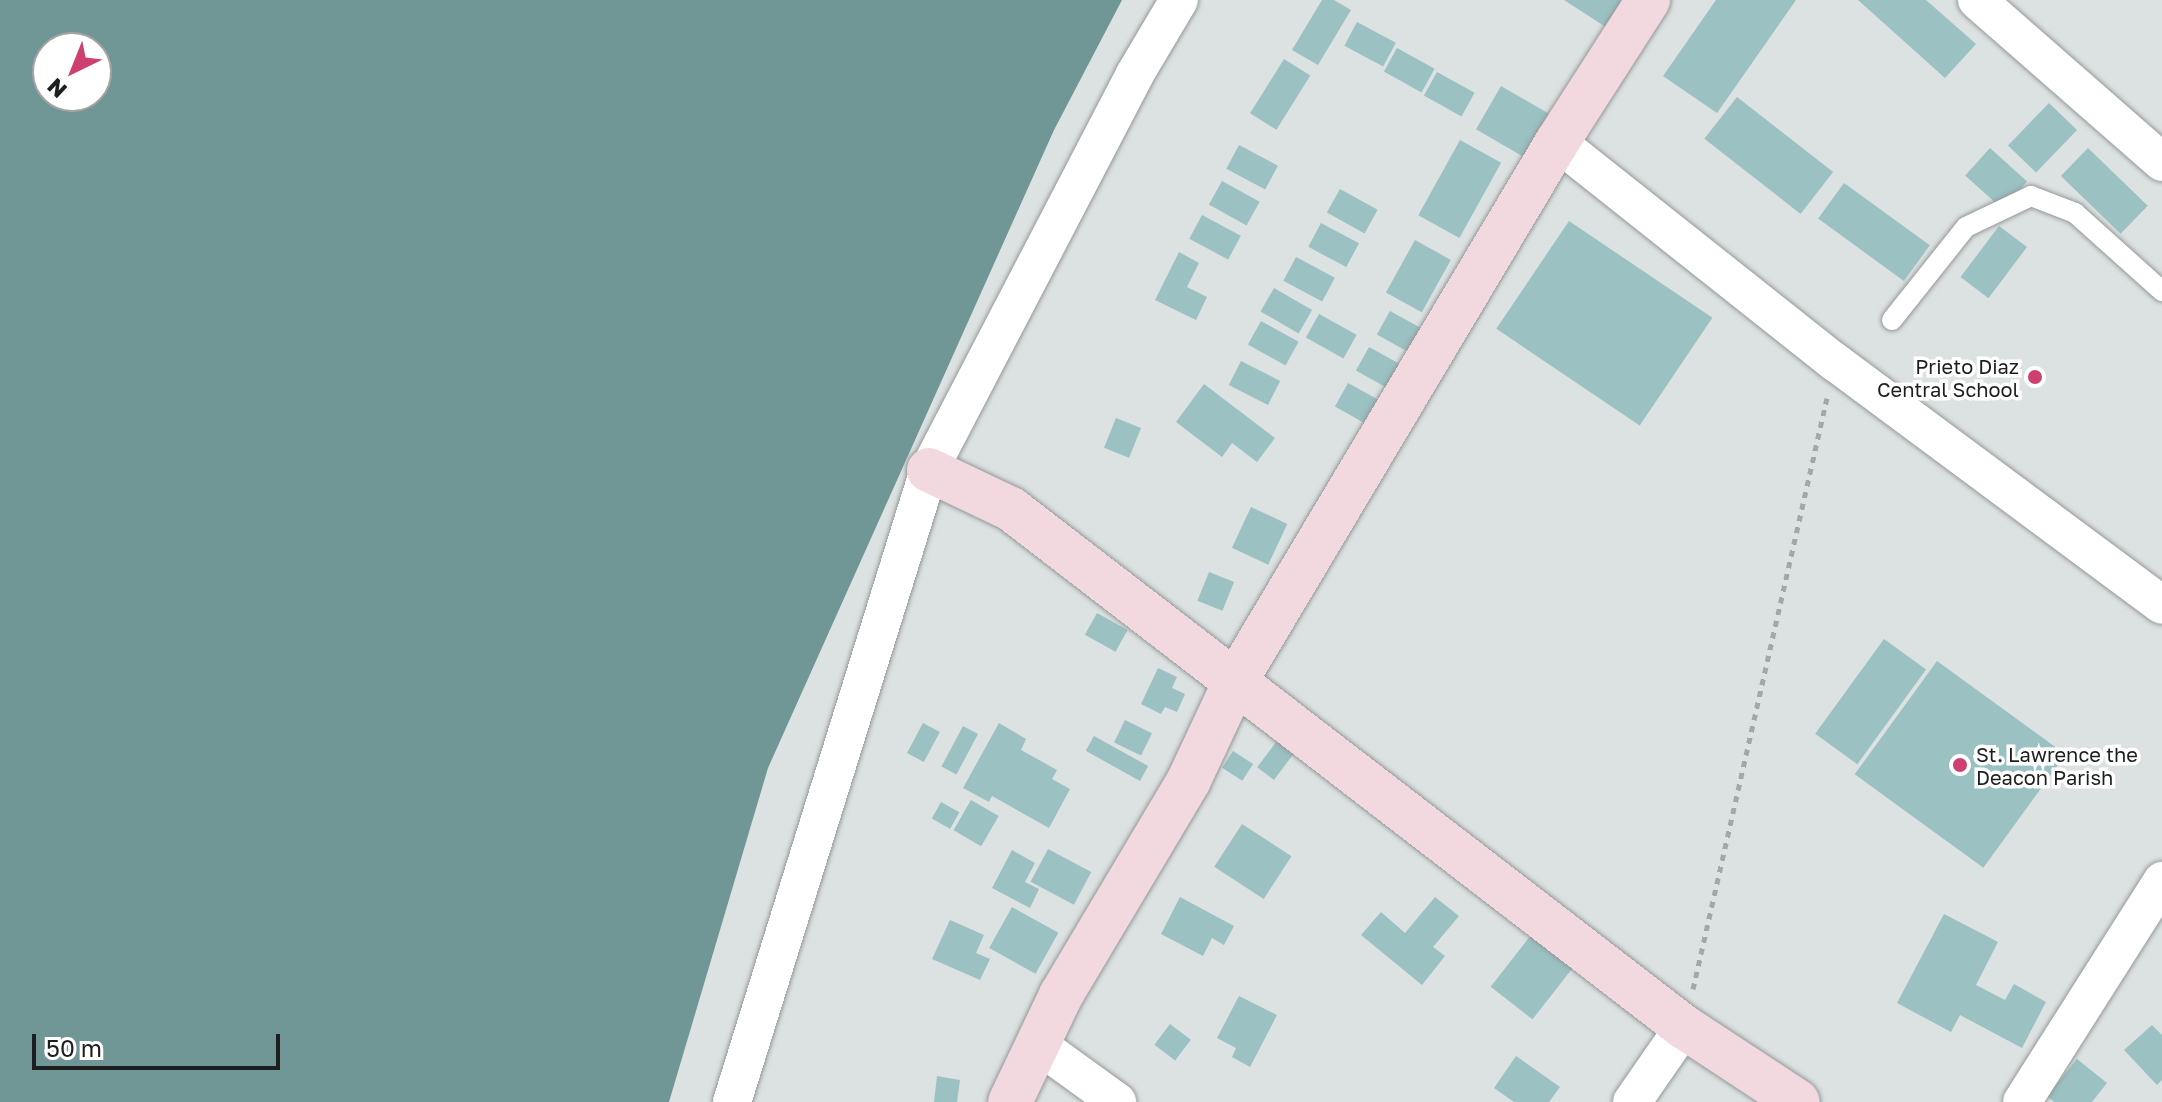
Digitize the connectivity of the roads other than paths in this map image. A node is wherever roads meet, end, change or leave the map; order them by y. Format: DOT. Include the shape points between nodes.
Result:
graph roads {
  1 [pos="1179,0"];
  2 [pos="1648,0"];
  3 [pos="1977,0"];
  4 [pos="1557,142"];
  5 [pos="2162,162"];
  6 [pos="2162,291"];
  7 [pos="1892,320"];
  8 [pos="929,470"];
  9 [pos="2162,605"];
  10 [pos="1235,682"];
  11 [pos="2162,881"];
  12 [pos="1684,1027"];
  13 [pos="1037,1044"];
  14 [pos="732,1102"];
  15 [pos="1010,1102"];
  16 [pos="1117,1102"];
  17 [pos="1632,1102"];
  18 [pos="1798,1102"];
  19 [pos="2022,1102"];
  1 -- 8 [label="street" via="1135,74"];
  2 -- 4 [label="street"];
  3 -- 5 [label="street"];
  4 -- 9 [label="street" via="1835,362"];
  4 -- 10 [label="street"];
  6 -- 7 [label="lane" via="2075,213 2031,196 1966,227"];
  8 -- 10 [label="street" via="1011,509"];
  8 -- 14 [label="street"];
  10 -- 12 [label="street"];
  10 -- 13 [label="street" via="1189,780"];
  11 -- 19 [label="street"];
  12 -- 17 [label="street"];
  12 -- 18 [label="street"];
  13 -- 15 [label="street"];
  13 -- 16 [label="street"];
}
